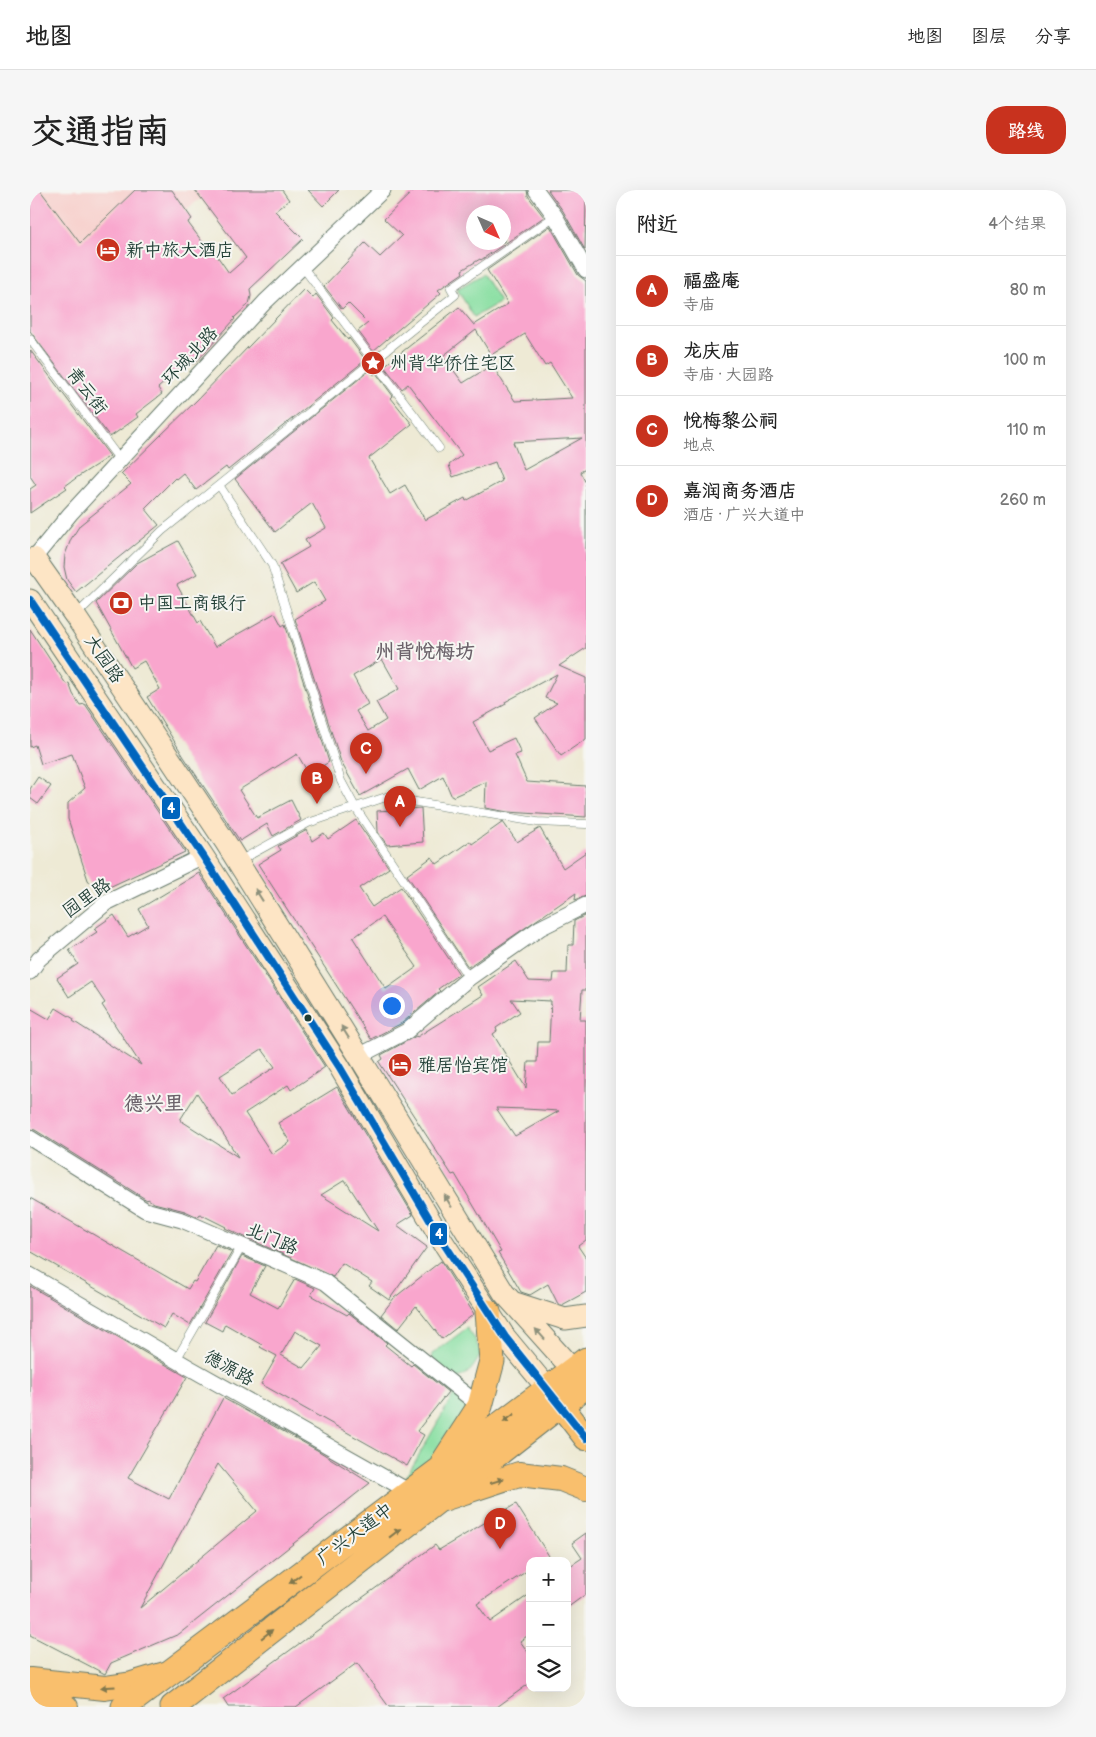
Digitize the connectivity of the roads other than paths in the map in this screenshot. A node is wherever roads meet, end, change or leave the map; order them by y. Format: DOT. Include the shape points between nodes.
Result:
graph roads {
  1 [pos="383,190"];
  2 [pos="536,190"];
  3 [pos="554,216"];
  4 [pos="584,262"];
  5 [pos="302,266"];
  6 [pos="30,339"];
  7 [pos="374,360"];
  8 [pos="440,448"];
  9 [pos="120,460"];
  10 [pos="219,485"];
  11 [pos="34,558"];
  12 [pos="30,600"];
  13 [pos="75,616"];
  14 [pos="355,807"];
  15 [pos="586,824"];
  16 [pos="203,856"];
  17 [pos="238,862"];
  18 [pos="586,905"];
  19 [pos="30,972"];
  20 [pos="469,978"];
  21 [pos="359,1056"];
  22 [pos="30,1138"];
  23 [pos="242,1246"];
  24 [pos="30,1275"];
  25 [pos="512,1302"];
  26 [pos="488,1312"];
  27 [pos="586,1316"];
  28 [pos="176,1360"];
  29 [pos="583,1378"];
  30 [pos="554,1397"];
  31 [pos="480,1406"];
  32 [pos="586,1438"];
  33 [pos="437,1473"];
  34 [pos="586,1488"];
  35 [pos="410,1492"];
  36 [pos="434,1502"];
  37 [pos="234,1660"];
  38 [pos="172,1672"];
  39 [pos="30,1681"];
  40 [pos="30,1703"];
  41 [pos="35,1707"];
  42 [pos="66,1707"];
  43 [pos="124,1707"];
  44 [pos="174,1707"];
  45 [pos="196,1707"];
  1 -- 5 [label="street, 环城北路"];
  2 -- 3 [label="street"];
  3 -- 4 [label="street"];
  3 -- 7 [label="lane" via="451,288 455,295"];
  5 -- 7 [label="lane"];
  5 -- 9 [label="street, 环城北路"];
  6 -- 9 [label="lane, 青云街"];
  7 -- 8 [label="lane"];
  7 -- 10 [label="lane"];
  9 -- 11 [label="street, 环城北路"];
  10 -- 13 [label="lane" via="162,531"];
  10 -- 14 [label="lane" via="272,565 341,781"];
  11 -- 13 [label="main road, 大园路"];
  12 -- 16 [label="main road, 大园路"];
  13 -- 17 [label="main road, 大园路"];
  14 -- 15 [label="lane" via="386,797 537,822"];
  14 -- 17 [label="lane" via="308,823"];
  14 -- 20 [label="lane"];
  16 -- 19 [label="street, 园里路" via="106,903 39,959"];
  16 -- 26 [label="main road, 大园路" via="339,1066"];
  21 -- 17 [label="main road, 大园路, one-way"];
  18 -- 20 [label="street" via="540,928"];
  20 -- 21 [label="street" via="407,1031"];
  25 -- 21 [label="main road, 大园路, one-way"];
  22 -- 23 [label="street, 北门路" via="145,1210 182,1220"];
  23 -- 28 [label="lane"];
  23 -- 31 [label="street, 北门路" via="325,1282"];
  24 -- 28 [label="street, 德源路"];
  25 -- 27 [label="main road" via="565,1319"];
  29 -- 25 [label="main road, 大园路, one-way"];
  26 -- 30 [label="main road, 大园路"];
  26 -- 31 [label="highway" via="492,1361"];
  28 -- 35 [label="street, 德源路"];
  29 -- 30 [label="highway, 广兴大道中"];
  30 -- 32 [label="main road"];
  30 -- 33 [label="highway, 广兴大道中, one-way"];
  30 -- 36 [label="highway, 广兴大道中"];
  31 -- 33 [label="highway"];
  33 -- 35 [label="highway, 广兴大道中"];
  36 -- 34 [label="main road, one-way" via="519,1474 560,1479"];
  35 -- 38 [label="highway, 广兴大道中, one-way"];
  37 -- 36 [label="highway, 广兴大道中, one-way"];
  37 -- 44 [label="highway, 广兴大道中"];
  37 -- 45 [label="highway"];
  38 -- 39 [label="main road, one-way" via="105,1688"];
  38 -- 43 [label="highway, 广兴大道中"];
  39 -- 42 [label="main road"];
  40 -- 41 [label="main road"];
}
